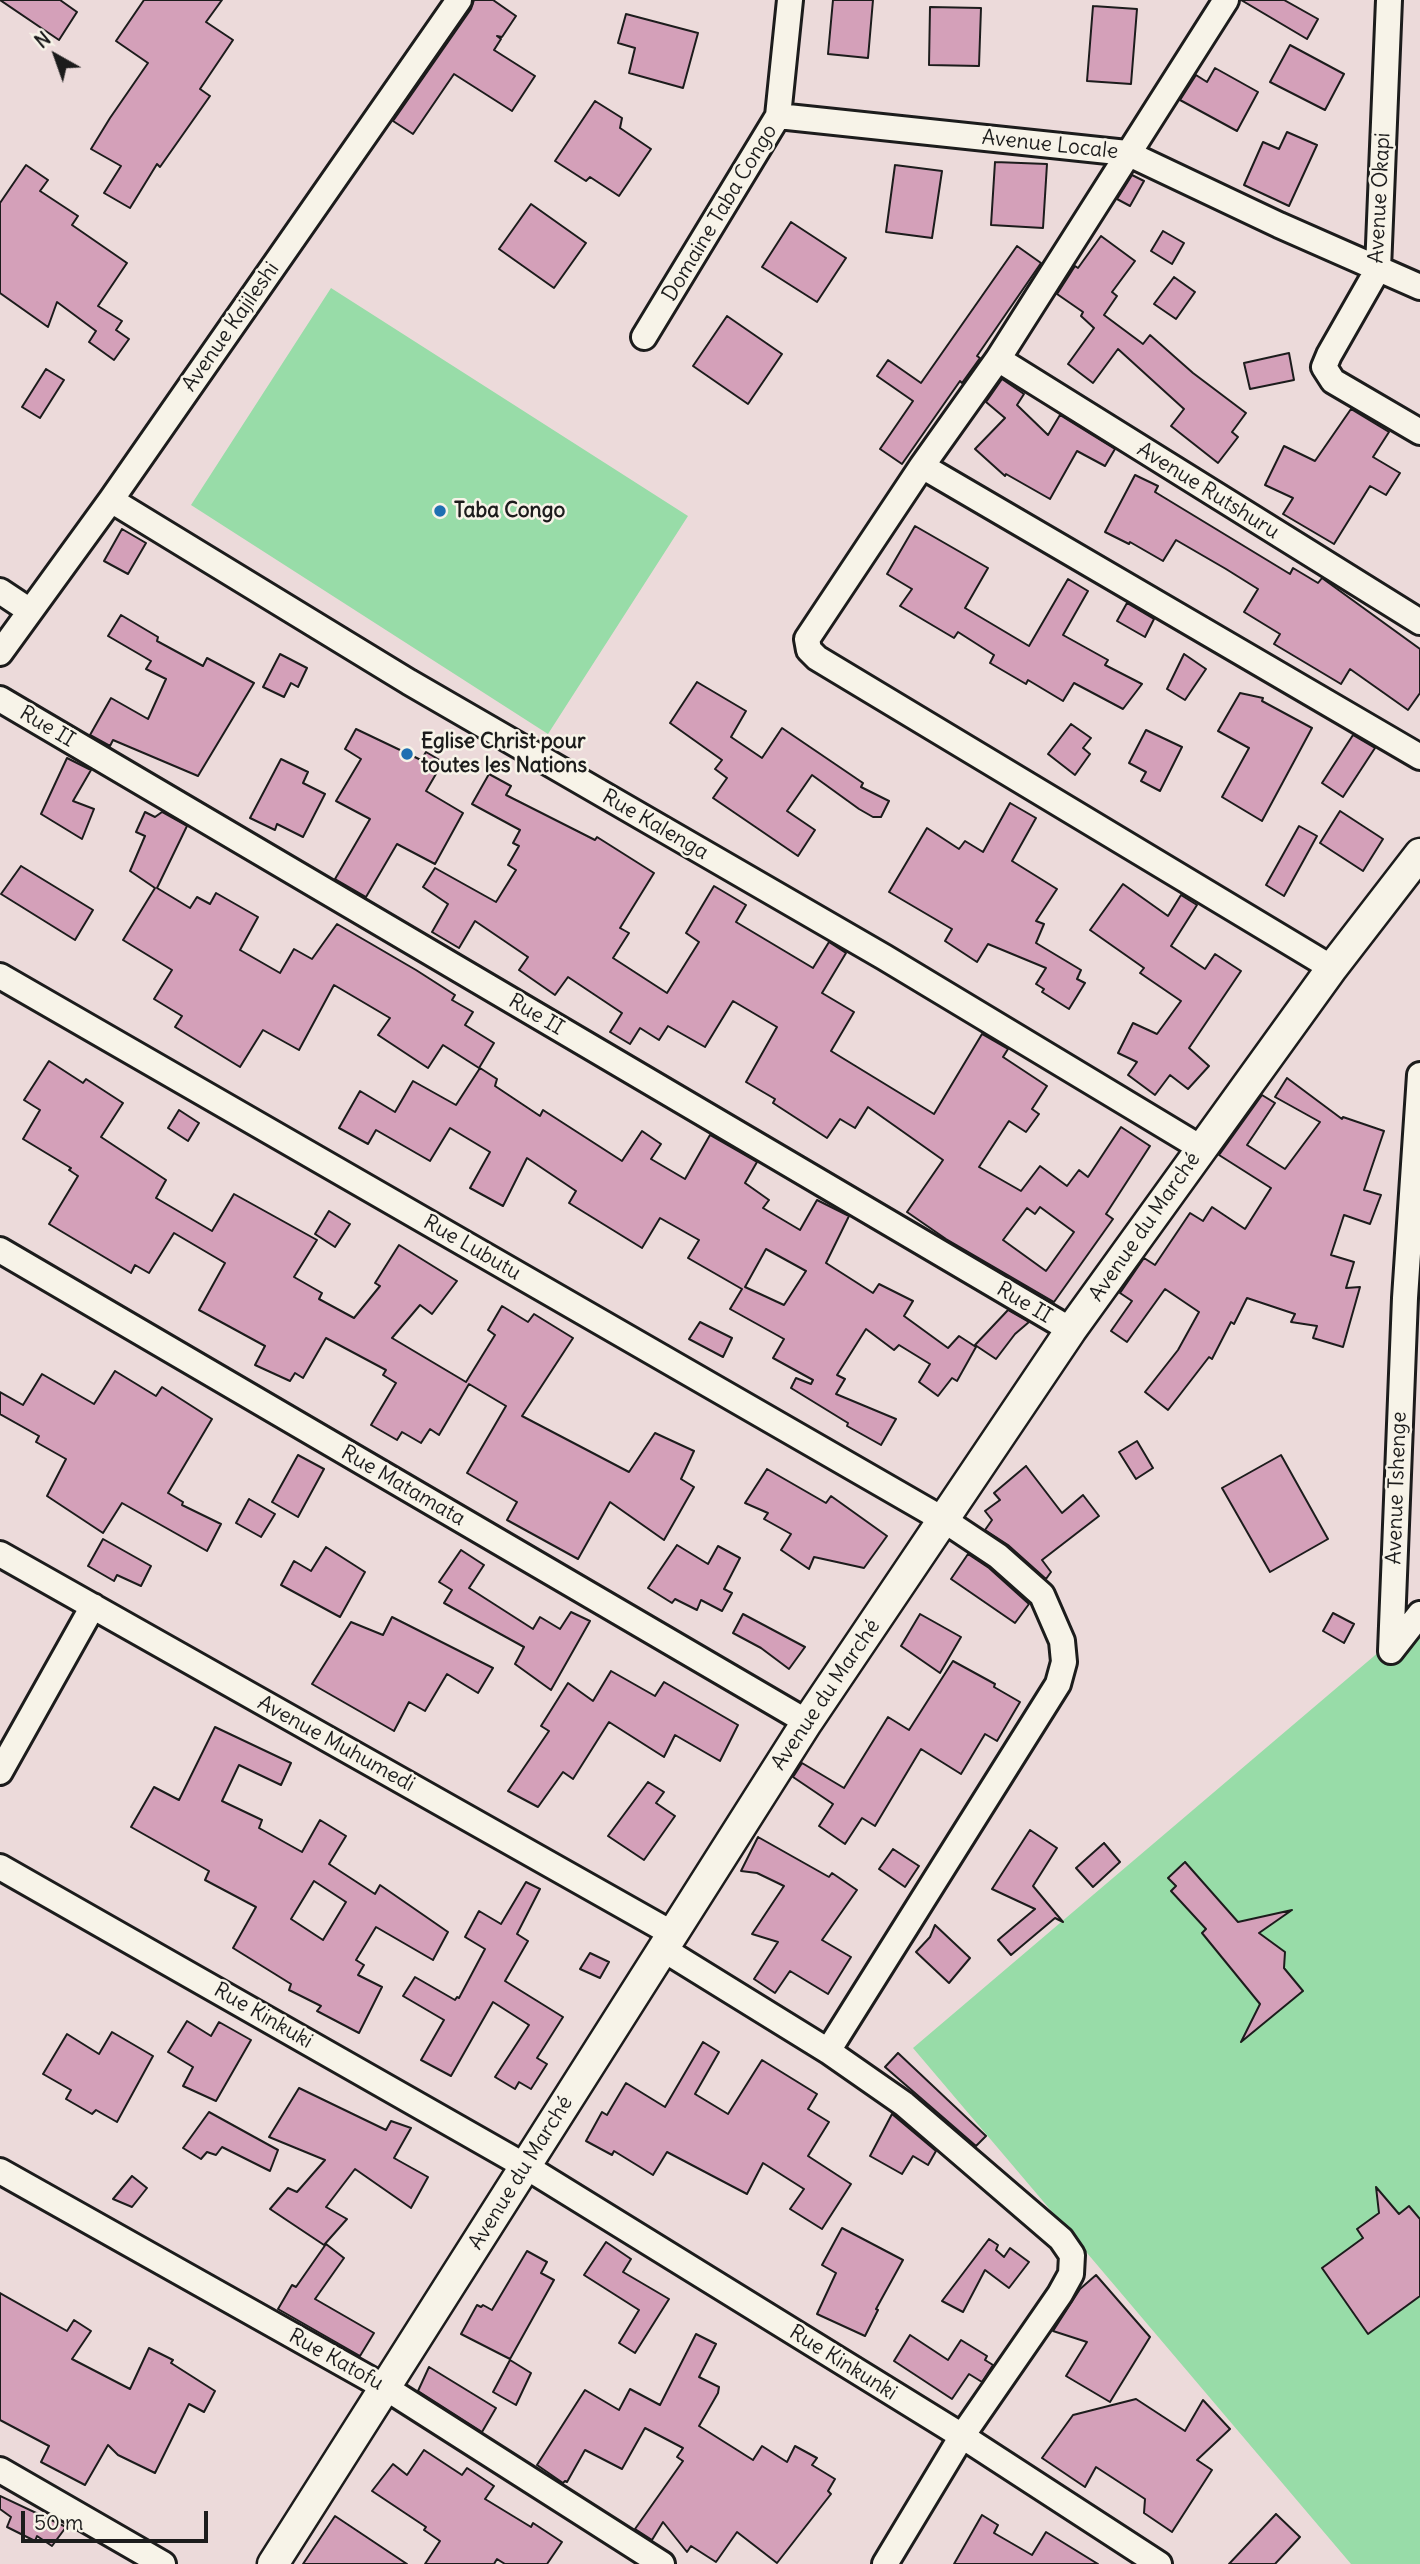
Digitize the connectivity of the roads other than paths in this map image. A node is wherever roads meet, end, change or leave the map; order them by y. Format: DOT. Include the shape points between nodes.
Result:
graph roads {
  1 [pos="459,0"];
  2 [pos="790,0"];
  3 [pos="1226,0"];
  4 [pos="1389,0"];
  5 [pos="778,116"];
  6 [pos="1127,153"];
  7 [pos="1378,269"];
  8 [pos="1420,287"];
  9 [pos="644,337"];
  10 [pos="998,359"];
  11 [pos="1420,432"];
  12 [pos="922,466"];
  13 [pos="111,500"];
  14 [pos="0,592"];
  15 [pos="30,611"];
  16 [pos="1420,622"];
  17 [pos="0,653"];
  18 [pos="0,699"];
  19 [pos="1420,757"];
  20 [pos="1420,854"];
  21 [pos="1332,968"];
  22 [pos="0,976"];
  23 [pos="1420,1080"];
  24 [pos="1201,1148"];
  25 [pos="0,1250"];
  26 [pos="1413,1302"];
  27 [pos="1072,1330"];
  28 [pos="944,1520"];
  29 [pos="0,1554"];
  30 [pos="93,1606"];
  31 [pos="1420,1614"];
  32 [pos="807,1722"];
  33 [pos="0,1772"];
  34 [pos="0,1867"];
  35 [pos="668,1941"];
  36 [pos="828,2051"];
  37 [pos="525,2166"];
  38 [pos="0,2171"];
  39 [pos="386,2388"];
  40 [pos="962,2436"];
  41 [pos="0,2470"];
  42 [pos="163,2564"];
  43 [pos="273,2564"];
  44 [pos="662,2564"];
  45 [pos="885,2564"];
  46 [pos="1159,2564"];
  1 -- 13 [label="street, Avenue Kajileshi"];
  2 -- 5 [label="street, Domaine Taba Congo"];
  3 -- 6 [label="street"];
  4 -- 7 [label="street, Avenue Okapi"];
  5 -- 6 [label="street, Avenue Locale"];
  5 -- 9 [label="street, Domaine Taba Congo"];
  6 -- 7 [label="street, Avenue Locale"];
  6 -- 10 [label="street"];
  7 -- 8 [label="street, Avenue Locale"];
  7 -- 11 [label="street, Avenue Okapi" via="1326,362 1326,371 1333,381"];
  10 -- 12 [label="street"];
  10 -- 16 [label="street, Avenue Rutshuru"];
  12 -- 19 [label="street"];
  12 -- 21 [label="street" via="807,639 809,650"];
  13 -- 15 [label="street, Avenue Kajileshi"];
  13 -- 24 [label="street, Rue Kalenga" via="409,682 872,950"];
  14 -- 15 [label="street"];
  15 -- 17 [label="street, Avenue Kajileshi"];
  18 -- 27 [label="street, Rue II"];
  20 -- 21 [label="street, Avenue du Marché"];
  21 -- 24 [label="street, Avenue du Marché"];
  22 -- 28 [label="street, Rue Lubutu"];
  23 -- 26 [label="street, Avenue Tshenge"];
  24 -- 27 [label="street, Avenue du Marché"];
  25 -- 32 [label="street, Rue Matamata"];
  26 -- 31 [label="street, Avenue Tshenge" via="1391,1650"];
  27 -- 28 [label="street, Avenue du Marché"];
  28 -- 32 [label="street, Avenue du Marché"];
  28 -- 36 [label="street, Rue Lubutu" via="998,1556 1042,1595 1062,1641 1064,1662 1058,1684"];
  29 -- 30 [label="street, Avenue Muhumedi"];
  30 -- 33 [label="street"];
  30 -- 35 [label="street, Avenue Muhumedi"];
  32 -- 35 [label="street, Avenue du Marché"];
  34 -- 37 [label="street, Rue Kinkuki"];
  35 -- 36 [label="street, Avenue Muhumedi"];
  35 -- 37 [label="street, Avenue du Marché"];
  36 -- 40 [label="street, Avenue Muhumedi" via="904,2104 1061,2239 1072,2255 1071,2274 1060,2294"];
  37 -- 39 [label="street, Avenue du Marché"];
  37 -- 40 [label="street, Rue Kinkunki"];
  38 -- 39 [label="street, Rue Katofu"];
  39 -- 43 [label="street, Avenue du Marché"];
  39 -- 44 [label="street, Rue Katofu"];
  40 -- 45 [label="street"];
  40 -- 46 [label="street, Rue Kinkunki"];
  41 -- 42 [label="street"];
}
